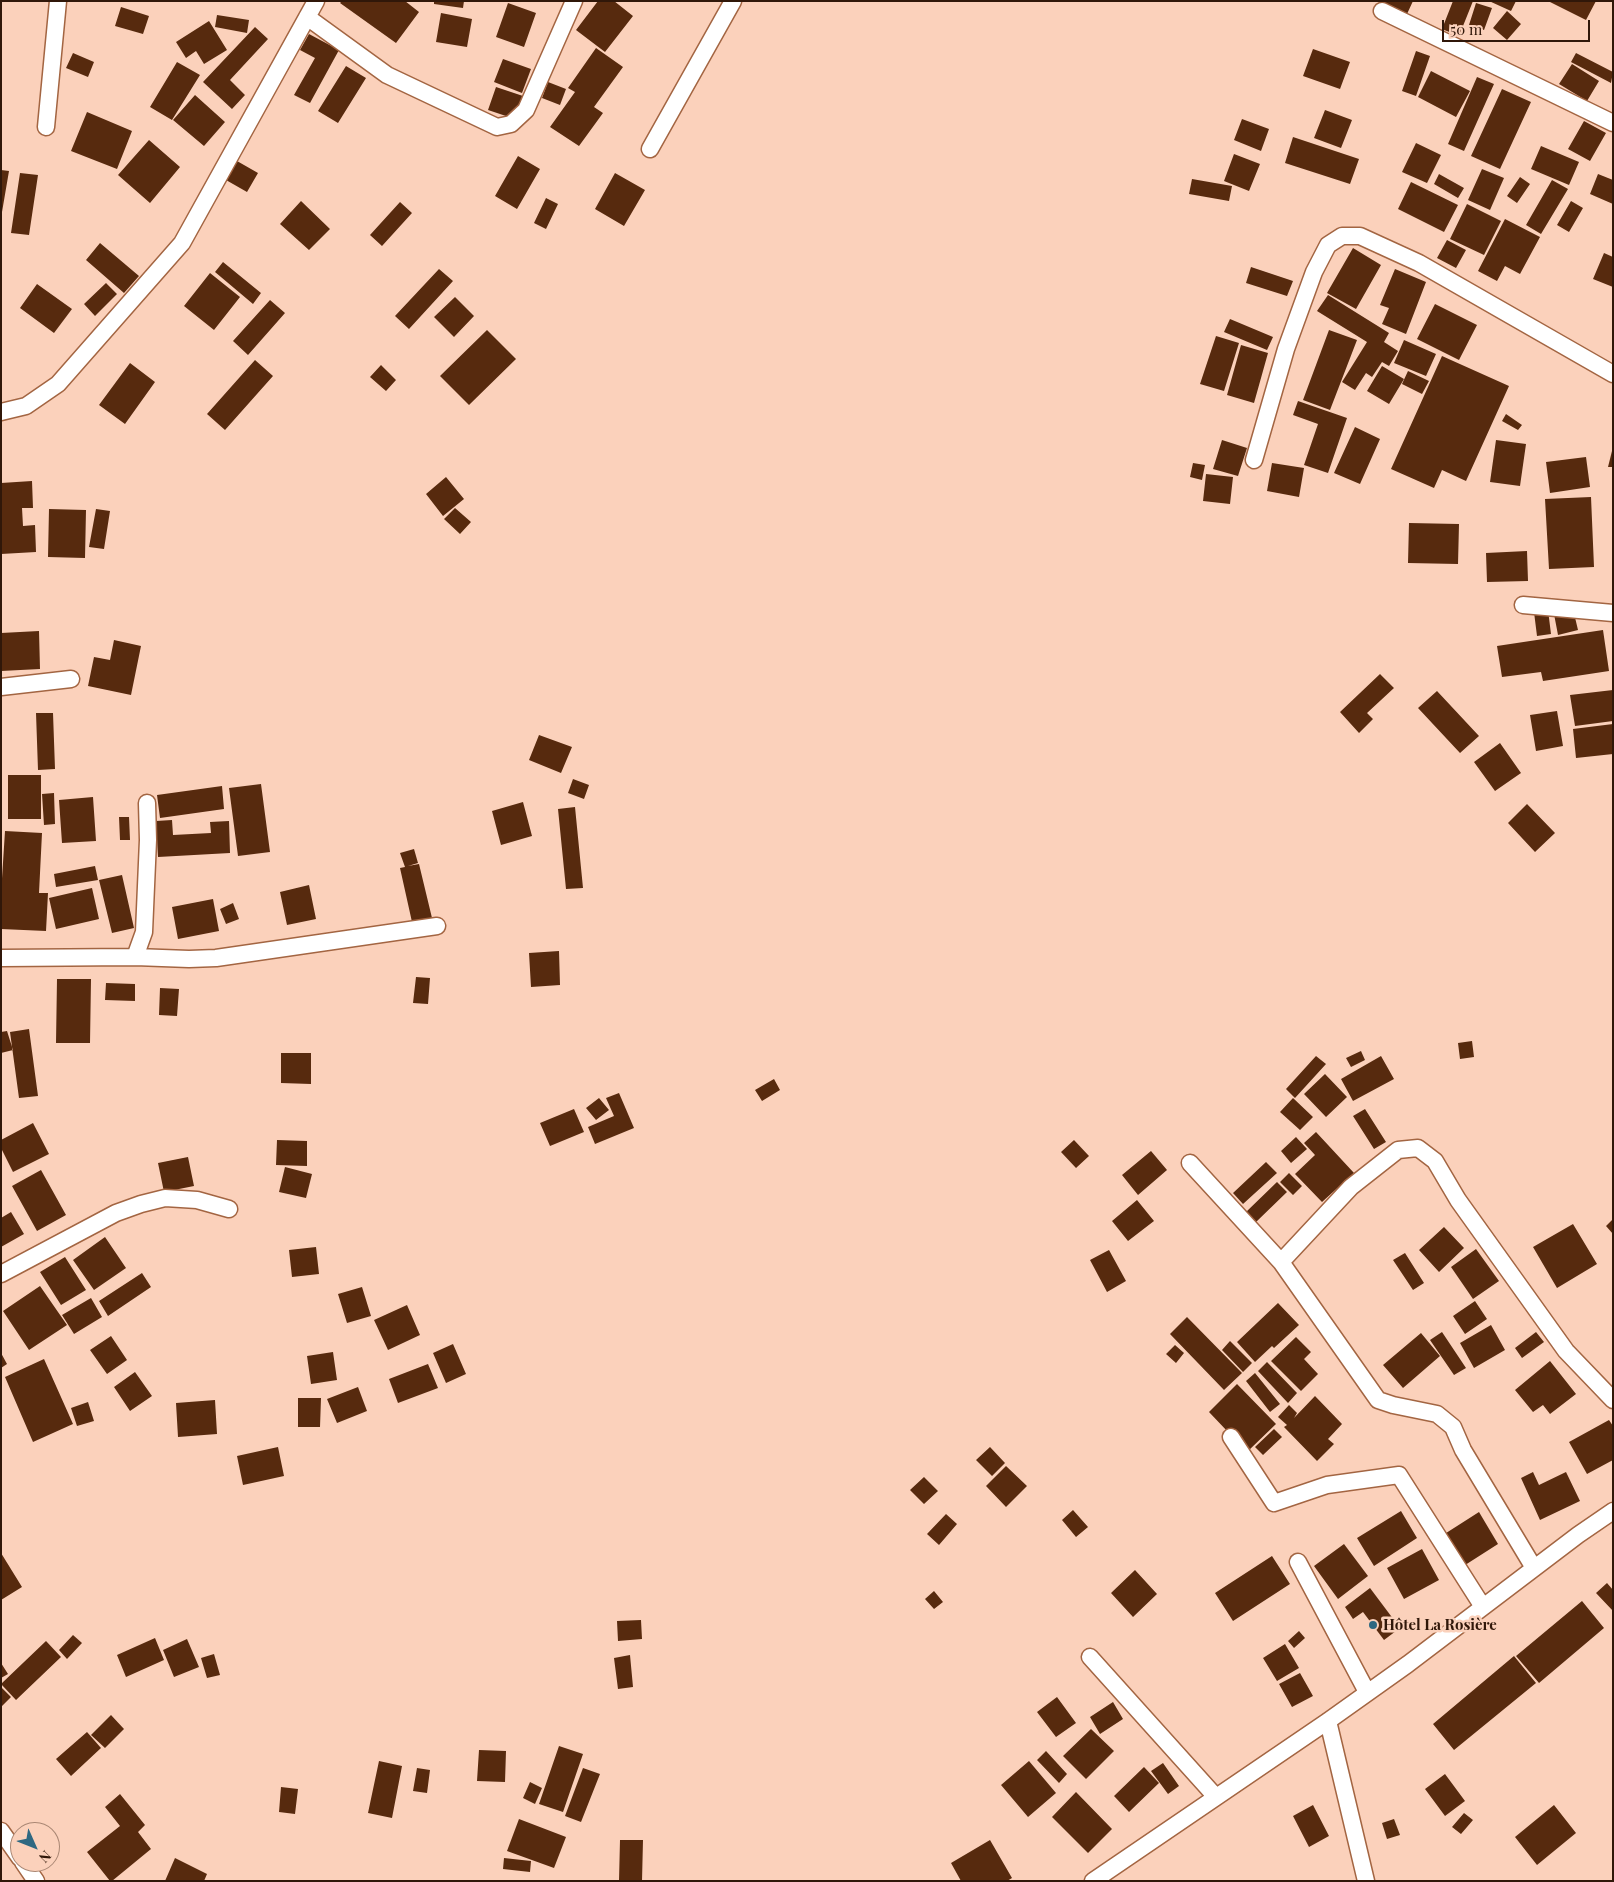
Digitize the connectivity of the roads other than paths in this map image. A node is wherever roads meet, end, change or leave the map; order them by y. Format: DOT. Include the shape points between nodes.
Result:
graph roads {
  1 [pos="58,1"];
  2 [pos="316,1"];
  3 [pos="574,1"];
  4 [pos="733,1"];
  5 [pos="1382,11"];
  6 [pos="307,16"];
  7 [pos="1613,124"];
  8 [pos="46,127"];
  9 [pos="650,149"];
  10 [pos="1613,374"];
  11 [pos="1,412"];
  12 [pos="1254,460"];
  13 [pos="1523,605"];
  14 [pos="1613,613"];
  15 [pos="71,679"];
  16 [pos="1,687"];
  17 [pos="147,802"];
  18 [pos="437,926"];
  19 [pos="135,956"];
  20 [pos="1,958"];
  21 [pos="1190,1163"];
  22 [pos="229,1209"];
  23 [pos="1281,1262"];
  24 [pos="1,1274"];
  25 [pos="1613,1400"];
  26 [pos="1231,1438"];
  27 [pos="1613,1511"];
  28 [pos="1298,1562"];
  29 [pos="1534,1568"];
  30 [pos="1483,1607"];
  31 [pos="1090,1657"];
  32 [pos="1367,1692"];
  33 [pos="1328,1721"];
  34 [pos="1216,1797"];
  35 [pos="1,1831"];
  36 [pos="10,1844"];
  37 [pos="1094,1881"];
  38 [pos="1366,1881"];
  1 -- 8 [label="street"];
  2 -- 6 [label="street"];
  3 -- 6 [label="street" via="526,110 511,124 497,127 387,75"];
  4 -- 9 [label="street"];
  5 -- 7 [label="street"];
  6 -- 11 [label="street" via="182,243 58,384 26,406"];
  10 -- 12 [label="street" via="1419,263 1360,236 1342,236 1328,245 1314,272 1286,349"];
  13 -- 14 [label="street"];
  15 -- 16 [label="street"];
  17 -- 19 [label="street" via="144,932"];
  18 -- 19 [label="street" via="216,958"];
  19 -- 20 [label="street"];
  21 -- 23 [label="street"];
  22 -- 24 [label="street" via="165,1198 141,1204 116,1213"];
  23 -- 25 [label="street" via="1351,1187 1398,1150 1418,1148 1435,1161 1458,1200 1566,1350"];
  23 -- 29 [label="street" via="1378,1400 1437,1414 1452,1427 1462,1450"];
  26 -- 30 [label="street" via="1274,1503 1327,1485 1399,1475"];
  27 -- 29 [label="street"];
  28 -- 32 [label="street"];
  29 -- 30 [label="street"];
  30 -- 32 [label="street"];
  31 -- 34 [label="street"];
  32 -- 33 [label="street"];
  33 -- 34 [label="street"];
  33 -- 38 [label="street"];
  34 -- 37 [label="street"];
  35 -- 36 [label="street"];
}
